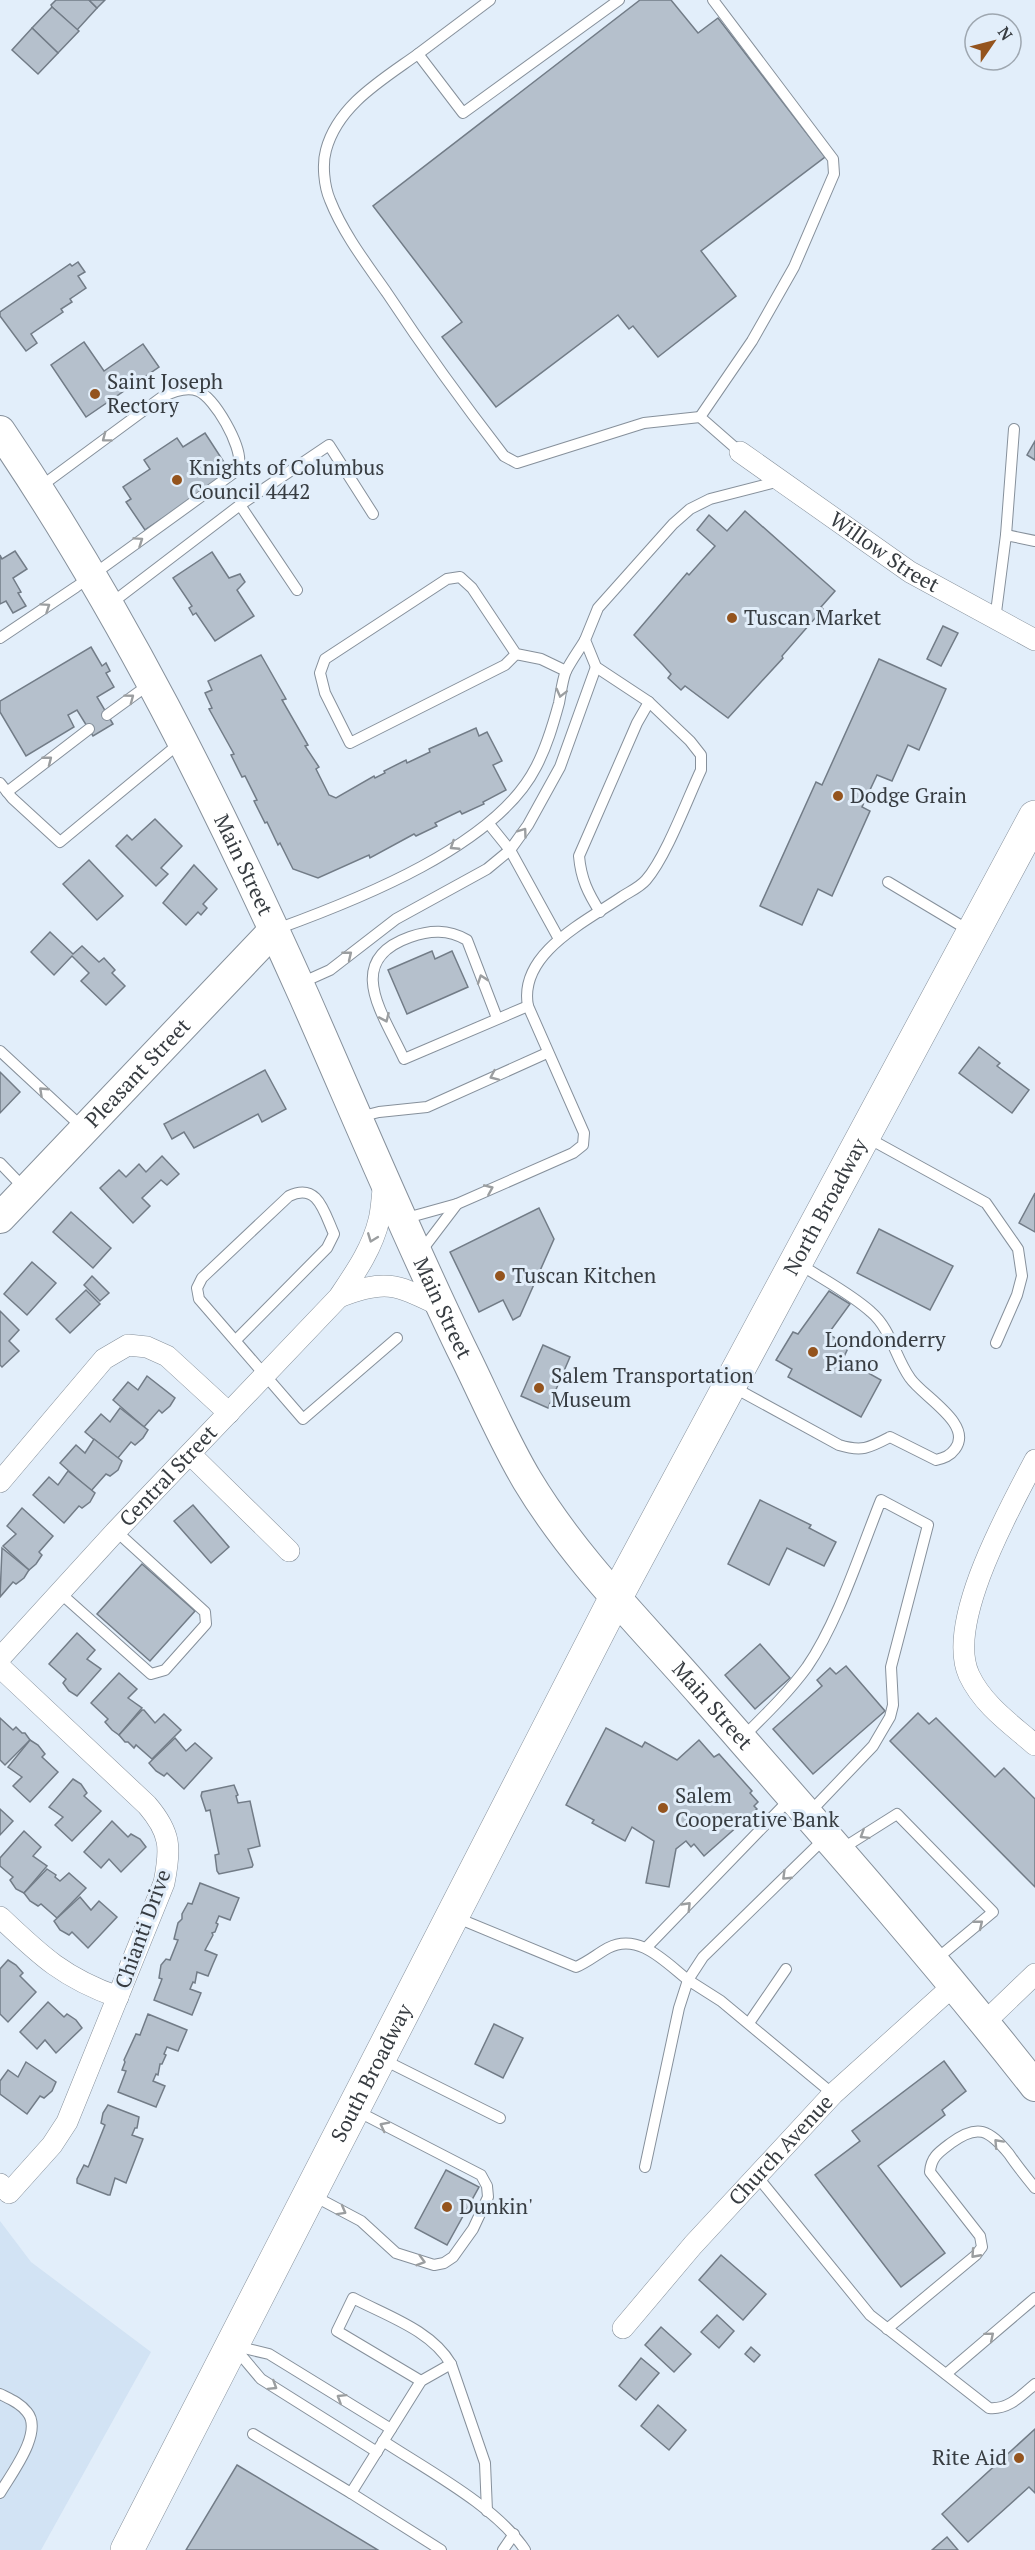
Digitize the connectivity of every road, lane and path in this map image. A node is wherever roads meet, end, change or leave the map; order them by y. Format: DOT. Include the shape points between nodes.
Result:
graph roads {
  1 [pos="490,0"];
  2 [pos="619,0"];
  3 [pos="713,0"];
  4 [pos="418,54"];
  5 [pos="700,417"];
  6 [pos="1014,429"];
  7 [pos="4,445"];
  8 [pos="740,452"];
  9 [pos="780,481"];
  10 [pos="38,489"];
  11 [pos="240,505"];
  12 [pos="372,514"];
  13 [pos="1006,535"];
  14 [pos="1035,541"];
  15 [pos="92,575"];
  16 [pos="297,590"];
  17 [pos="109,605"];
  18 [pos="995,620"];
  19 [pos="0,638"];
  20 [pos="585,640"];
  21 [pos="1035,640"];
  22 [pos="516,654"];
  23 [pos="596,667"];
  24 [pos="566,671"];
  25 [pos="153,681"];
  26 [pos="649,702"];
  27 [pos="107,715"];
  28 [pos="89,729"];
  29 [pos="184,740"];
  30 [pos="4,788"];
  31 [pos="1035,816"];
  32 [pos="489,824"];
  33 [pos="510,850"];
  34 [pos="888,882"];
  35 [pos="600,912"];
  36 [pos="274,930"];
  37 [pos="972,932"];
  38 [pos="559,939"];
  39 [pos="298,985"];
  40 [pos="528,1006"];
  41 [pos="497,1018"];
  42 [pos="0,1052"];
  43 [pos="547,1053"];
  44 [pos="356,1118"];
  45 [pos="86,1130"];
  46 [pos="864,1136"];
  47 [pos="0,1163"];
  48 [pos="384,1181"];
  49 [pos="27,1190"];
  50 [pos="457,1204"];
  51 [pos="0,1218"];
  52 [pos="400,1220"];
  53 [pos="417,1256"];
  54 [pos="796,1262"];
  55 [pos="339,1297"];
  56 [pos="441,1306"];
  57 [pos="397,1338"];
  58 [pos="236,1340"];
  59 [pos="996,1343"];
  60 [pos="265,1376"];
  61 [pos="730,1386"];
  62 [pos="229,1413"];
  63 [pos="190,1454"];
  64 [pos="1035,1460"];
  65 [pos="0,1482"];
  66 [pos="116,1531"];
  67 [pos="289,1551"];
  68 [pos="59,1592"];
  69 [pos="616,1597"];
  70 [pos="0,1658"];
  71 [pos="0,1667"];
  72 [pos="741,1739"];
  73 [pos="1035,1745"];
  74 [pos="817,1824"];
  75 [pos="452,1916"];
  76 [pos="2,1924"];
  77 [pos="646,1948"];
  78 [pos="934,1961"];
  79 [pos="786,1968"];
  80 [pos="1035,1974"];
  81 [pos="688,1980"];
  82 [pos="954,1985"];
  83 [pos="118,1997"];
  84 [pos="985,2022"];
  85 [pos="748,2023"];
  86 [pos="380,2058"];
  87 [pos="1035,2086"];
  88 [pos="833,2094"];
  89 [pos="353,2109"];
  90 [pos="500,2118"];
  91 [pos="645,2167"];
  92 [pos="756,2175"];
  93 [pos="1035,2188"];
  94 [pos="3,2193"];
  95 [pos="309,2193"];
  96 [pos="1035,2298"];
  97 [pos="623,2328"];
  98 [pos="887,2330"];
  99 [pos="232,2345"];
  100 [pos="451,2364"];
  101 [pos="946,2374"];
  102 [pos="421,2380"];
  103 [pos="1035,2384"];
  104 [pos="0,2394"];
  105 [pos="391,2429"];
  106 [pos="253,2434"];
  107 [pos="383,2441"];
  108 [pos="376,2452"];
  109 [pos="0,2493"];
  110 [pos="351,2493"];
  111 [pos="488,2511"];
  112 [pos="514,2534"];
  113 [pos="126,2550"];
  114 [pos="441,2550"];
  115 [pos="503,2550"];
  116 [pos="525,2550"];
  1 -- 4 [label="lane"];
  2 -- 4 [label="lane" via="463,114"];
  3 -- 5 [label="lane" via="833,159 834,174 794,267 752,341"];
  4 -- 5 [label="lane" via="367,90 332,132 325,153 329,198 352,242 442,375 504,456 517,463 644,423"];
  5 -- 8 [label="lane"];
  6 -- 13 [label="lane"];
  7 -- 10 [label="main road, Main Street"];
  8 -- 9 [label="street, Willow Street"];
  9 -- 18 [label="street, Willow Street" via="893,561"];
  9 -- 20 [label="lane" via="710,499 690,509 598,608"];
  10 -- 15 [label="main road, Main Street"];
  15 -- 10 [label="lane, one-way" via="235,472 238,452 220,414 199,391 173,391"];
  11 -- 12 [label="lane" via="329,445"];
  11 -- 16 [label="lane"];
  11 -- 17 [label="lane"];
  13 -- 14 [label="lane"];
  13 -- 18 [label="lane"];
  15 -- 17 [label="main road, Main Street"];
  19 -- 15 [label="lane, one-way"];
  17 -- 25 [label="main road, Main Street"];
  18 -- 21 [label="street, Willow Street"];
  20 -- 23 [label="lane"];
  20 -- 24 [label="lane"];
  22 -- 22 [label="lane" via="472,588 460,577 447,579 325,659 320,673 350,743 505,665"];
  22 -- 24 [label="lane" via="541,659"];
  23 -- 26 [label="lane"];
  33 -- 23 [label="lane, one-way" via="560,767"];
  24 -- 32 [label="lane, one-way" via="550,736 536,767 523,790"];
  27 -- 25 [label="lane, one-way"];
  25 -- 29 [label="main road, Main Street"];
  26 -- 35 [label="lane" via="579,856 580,875"];
  26 -- 35 [label="lane" via="701,755 701,770 655,867 644,882"];
  30 -- 28 [label="lane, one-way"];
  29 -- 30 [label="lane" via="60,842"];
  29 -- 36 [label="main road, Main Street"];
  31 -- 37 [label="main road, North Broadway"];
  32 -- 33 [label="lane"];
  32 -- 36 [label="lane, one-way" via="396,879 336,908"];
  33 -- 38 [label="lane"];
  39 -- 33 [label="lane, one-way" via="330,970 396,919 487,869"];
  34 -- 37 [label="lane"];
  35 -- 38 [label="lane"];
  36 -- 39 [label="main road, Main Street"];
  36 -- 45 [label="main road, Pleasant Street"];
  37 -- 46 [label="main road, North Broadway"];
  38 -- 40 [label="lane" via="528,982"];
  39 -- 44 [label="main road, Main Street"];
  40 -- 41 [label="lane"];
  40 -- 43 [label="lane"];
  41 -- 41 [label="lane, one-way" via="467,940 455,933 422,933 384,951 375,962 371,975 373,990 404,1059"];
  45 -- 42 [label="lane, one-way"];
  43 -- 44 [label="lane, one-way" via="427,1107"];
  50 -- 43 [label="lane, one-way" via="573,1153 583,1145 584,1133"];
  44 -- 48 [label="main road, Main Street"];
  45 -- 49 [label="main road, Pleasant Street"];
  46 -- 54 [label="main road, North Broadway"];
  46 -- 59 [label="lane" via="986,1203 1018,1249 1022,1276"];
  47 -- 49 [label="lane"];
  48 -- 52 [label="main road, Main Street"];
  48 -- 55 [label="street, Central Street, one-way" via="379,1220 369,1248"];
  49 -- 51 [label="main road, Pleasant Street"];
  50 -- 52 [label="lane"];
  50 -- 53 [label="lane"];
  52 -- 53 [label="main road, Main Street"];
  53 -- 56 [label="main road, Main Street"];
  54 -- 61 [label="main road, North Broadway"];
  54 -- 61 [label="lane" via="870,1310 880,1321 917,1389 954,1422 960,1438 957,1446 951,1454 936,1460 890,1437 872,1446 851,1449"];
  55 -- 56 [label="street, Central Street" via="362,1288 392,1285"];
  55 -- 60 [label="street, Central Street"];
  56 -- 69 [label="main road, Main Street" via="524,1475 564,1535"];
  57 -- 60 [label="lane" via="303,1419"];
  58 -- 58 [label="lane" via="199,1299 197,1288 202,1278 289,1196 309,1193 319,1201 334,1234 327,1248"];
  58 -- 60 [label="lane"];
  60 -- 62 [label="street, Central Street"];
  61 -- 69 [label="main road, North Broadway"];
  62 -- 63 [label="street, Central Street"];
  62 -- 65 [label="street" via="167,1356 147,1347 128,1345 104,1359"];
  63 -- 66 [label="street, Central Street"];
  63 -- 67 [label="street"];
  64 -- 73 [label="street" via="977,1585 963,1644 964,1659 979,1693"];
  66 -- 68 [label="street, Central Street"];
  66 -- 68 [label="lane" via="205,1612 206,1624 165,1670 151,1674"];
  68 -- 70 [label="street, Central Street"];
  69 -- 72 [label="main road, Main Street"];
  69 -- 75 [label="main road, South Broadway"];
  71 -- 83 [label="street, Chianti Drive" via="162,1823 169,1844 164,1883"];
  72 -- 74 [label="main road, Main Street"];
  72 -- 74 [label="lane" via="808,1665 826,1633 881,1500 928,1525 891,1667 890,1717"];
  77 -- 74 [label="lane, one-way"];
  74 -- 78 [label="main road, Main Street"];
  78 -- 74 [label="lane, one-way" via="993,1912 897,1814"];
  74 -- 81 [label="lane, one-way" via="703,1957"];
  75 -- 77 [label="lane" via="576,1967 619,1943"];
  75 -- 86 [label="main road, South Broadway"];
  76 -- 83 [label="street" via="78,1982"];
  77 -- 81 [label="lane"];
  78 -- 82 [label="main road, Main Street"];
  79 -- 85 [label="lane"];
  80 -- 84 [label="street"];
  81 -- 85 [label="lane"];
  81 -- 91 [label="lane"];
  82 -- 84 [label="main road, Main Street"];
  82 -- 88 [label="street, Church Avenue"];
  83 -- 94 [label="street, Chianti Drive" via="67,2122 52,2145"];
  84 -- 87 [label="main road, Main Street"];
  85 -- 88 [label="lane"];
  86 -- 89 [label="main road, South Broadway"];
  86 -- 90 [label="lane"];
  88 -- 92 [label="street, Church Avenue"];
  89 -- 95 [label="main road, South Broadway"];
  95 -- 89 [label="lane, one-way" via="361,2222 396,2253 426,2263 444,2263 453,2257 473,2229 488,2197 481,2175"];
  92 -- 97 [label="street, Church Avenue"];
  92 -- 98 [label="lane" via="870,2315"];
  93 -- 98 [label="lane, one-way" via="995,2137 983,2131 958,2138 937,2154 930,2172 980,2236 982,2247"];
  95 -- 99 [label="main road, South Broadway"];
  101 -- 96 [label="lane, one-way"];
  98 -- 101 [label="lane"];
  105 -- 99 [label="lane, one-way" via="269,2354"];
  99 -- 108 [label="lane, one-way" via="261,2379"];
  99 -- 113 [label="main road, South Broadway"];
  100 -- 102 [label="lane"];
  100 -- 102 [label="lane" via="443,2350 426,2336 353,2298 337,2331"];
  100 -- 111 [label="lane" via="485,2463"];
  101 -- 103 [label="lane" via="989,2408 1000,2409"];
  102 -- 105 [label="lane"];
  104 -- 109 [label="lane" via="29,2414 33,2427 28,2444"];
  105 -- 107 [label="lane"];
  106 -- 110 [label="lane"];
  107 -- 108 [label="lane"];
  107 -- 111 [label="lane"];
  108 -- 110 [label="lane"];
  110 -- 114 [label="lane"];
  111 -- 112 [label="lane"];
  112 -- 115 [label="lane"];
  112 -- 116 [label="lane"];
}
